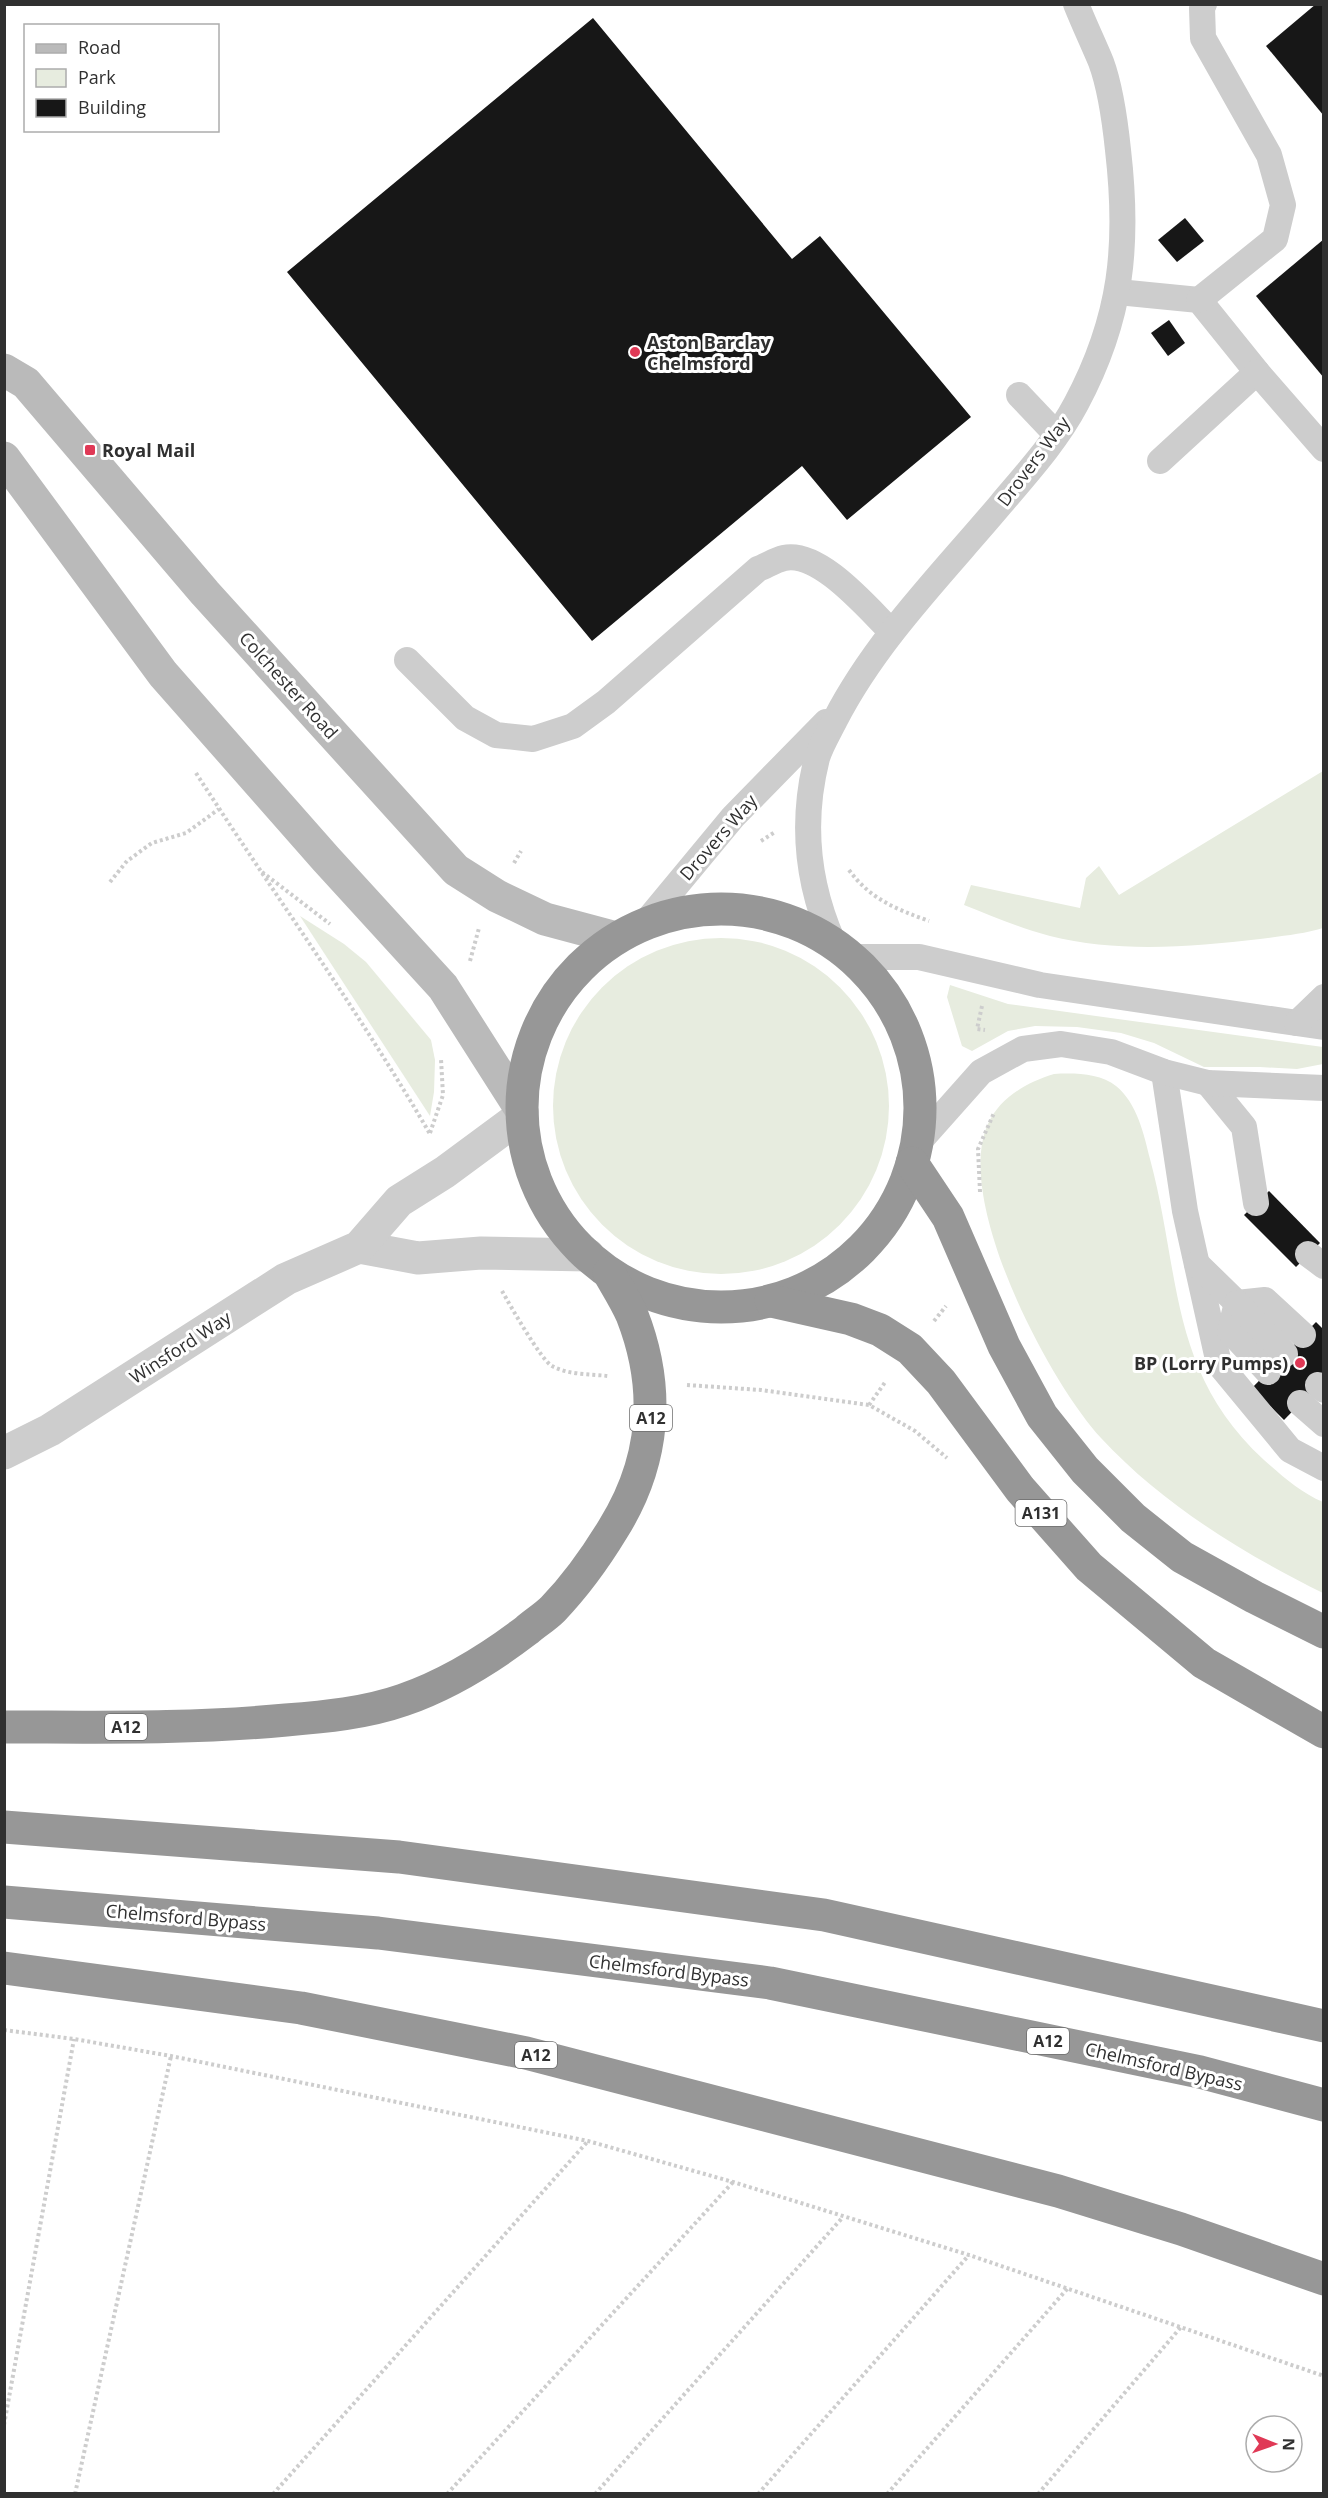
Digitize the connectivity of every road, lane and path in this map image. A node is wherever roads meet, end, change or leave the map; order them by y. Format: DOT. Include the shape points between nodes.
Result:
graph roads {
  1 [pos="1076,4"];
  2 [pos="1204,4"];
  3 [pos="1118,292"];
  4 [pos="1199,300"];
  5 [pos="4,370"];
  6 [pos="1257,372"];
  7 [pos="1019,395"];
  8 [pos="1056,435"];
  9 [pos="1323,449"];
  10 [pos="4,458"];
  11 [pos="1160,461"];
  12 [pos="892,632"];
  13 [pos="407,660"];
  14 [pos="844,702"];
  15 [pos="195,771"];
  16 [pos="219,809"];
  17 [pos="521,851"];
  18 [pos="259,870"];
  19 [pos="110,882"];
  20 [pos="496,896"];
  21 [pos="646,922"];
  22 [pos="331,924"];
  23 [pos="616,938"];
  24 [pos="841,950"];
  25 [pos="443,987"];
  26 [pos="1323,997"];
  27 [pos="1297,1023"];
  28 [pos="1323,1027"];
  29 [pos="439,1049"];
  30 [pos="1164,1072"];
  31 [pos="1208,1083"];
  32 [pos="1323,1088"];
  33 [pos="521,1114"];
  34 [pos="430,1134"];
  35 [pos="914,1153"];
  36 [pos="445,1172"];
  37 [pos="1256,1203"];
  38 [pos="359,1247"];
  39 [pos="480,1253"];
  40 [pos="599,1264"];
  41 [pos="1197,1264"];
  42 [pos="771,1301"];
  43 [pos="1237,1303"];
  44 [pos="1303,1335"];
  45 [pos="1276,1363"];
  46 [pos="648,1381"];
  47 [pos="1300,1403"];
  48 [pos="1323,1425"];
  49 [pos="4,1453"];
  50 [pos="955,1465"];
  51 [pos="1323,1468"];
  52 [pos="1323,1632"];
  53 [pos="4,1727"];
  54 [pos="1323,1732"];
  55 [pos="4,1827"];
  56 [pos="4,1902"];
  57 [pos="4,1968"];
  58 [pos="1323,2026"];
  59 [pos="4,2030"];
  60 [pos="74,2039"];
  61 [pos="171,2056"];
  62 [pos="1323,2105"];
  63 [pos="588,2141"];
  64 [pos="733,2182"];
  65 [pos="843,2217"];
  66 [pos="969,2255"];
  67 [pos="1323,2279"];
  68 [pos="1068,2288"];
  69 [pos="1181,2327"];
  70 [pos="1323,2376"];
  71 [pos="4,2425"];
  72 [pos="75,2493"];
  73 [pos="273,2493"];
  74 [pos="447,2493"];
  75 [pos="595,2493"];
  76 [pos="758,2493"];
  77 [pos="887,2493"];
  78 [pos="1038,2493"];
  1 -- 3 [label="lane, Drovers Way" via="1101,64 1116,128 1124,197 1124,250"];
  2 -- 4 [label="lane" via="1203,38 1269,155 1283,205 1275,239"];
  3 -- 4 [label="lane"];
  3 -- 8 [label="lane, Drovers Way" via="1102,346 1076,404"];
  4 -- 6 [label="lane"];
  5 -- 20 [label="main road, Colchester Road" via="26,383 205,593 456,870"];
  6 -- 9 [label="lane"];
  6 -- 11 [label="lane"];
  7 -- 8 [label="lane"];
  8 -- 12 [label="lane, Drovers Way"];
  10 -- 25 [label="main road" via="163,674"];
  12 -- 13 [label="lane" via="834,575 810,562 785,558 758,569 606,702 573,726 533,739 496,735 465,718"];
  12 -- 14 [label="lane, Drovers Way"];
  14 -- 21 [label="lane, Drovers Way" via="733,817"];
  14 -- 24 [label="lane, Drovers Way" via="818,756 807,828 808,857 819,912"];
  15 -- 16 [label="path"];
  16 -- 18 [label="path"];
  16 -- 19 [label="path" via="186,833 152,843 127,861"];
  17 -- 20 [label="path"];
  18 -- 22 [label="path"];
  18 -- 34 [label="path" via="365,1025"];
  20 -- 23 [label="main road, Colchester Road" via="545,919"];
  20 -- 25 [label="path" via="476,933 474,953 466,968"];
  21 -- 23 [label="highway"];
  21 -- 24 [label="highway" via="670,914 730,908 788,920"];
  23 -- 33 [label="highway" via="568,979 544,1015 529,1053"];
  24 -- 27 [label="lane" via="919,957 1040,986"];
  24 -- 35 [label="highway" via="862,966 890,1002 904,1029 920,1095"];
  25 -- 33 [label="main road"];
  26 -- 27 [label="lane"];
  27 -- 28 [label="lane"];
  29 -- 34 [label="path" via="443,1095"];
  30 -- 31 [label="lane"];
  30 -- 35 [label="lane" via="1111,1052 1061,1044 1023,1049 981,1072"];
  30 -- 41 [label="lane"];
  31 -- 32 [label="lane"];
  31 -- 37 [label="lane" via="1244,1127"];
  33 -- 36 [label="street, Winsford Way"];
  33 -- 40 [label="highway" via="530,1167 546,1203 573,1242"];
  34 -- 36 [label="path"];
  35 -- 42 [label="highway" via="894,1206 875,1233 822,1280"];
  35 -- 52 [label="highway" via="1041,1416 1085,1470 1133,1518 1182,1557"];
  36 -- 38 [label="street, Winsford Way" via="399,1201"];
  38 -- 39 [label="street" via="418,1258"];
  38 -- 49 [label="street, Winsford Way" via="286,1279 50,1430"];
  39 -- 40 [label="street"];
  39 -- 46 [label="path" via="551,1366 576,1373"];
  40 -- 42 [label="highway" via="640,1291 675,1302 733,1307"];
  40 -- 46 [label="highway, A12" via="632,1314"];
  41 -- 43 [label="lane"];
  41 -- 51 [label="lane" via="1219,1364 1290,1450"];
  42 -- 54 [label="highway, A131" via="851,1319 880,1330 910,1349 941,1382 1020,1489 1089,1567 1204,1663"];
  43 -- 44 [label="lane" via="1265,1300"];
  43 -- 45 [label="lane"];
  46 -- 50 [label="path" via="761,1390 869,1405 915,1431"];
  46 -- 53 [label="highway, A12" via="651,1415 645,1460 627,1507 595,1559 552,1610 501,1650 450,1682 401,1701 329,1716 248,1724"];
  47 -- 48 [label="lane"];
  55 -- 58 [label="highway" via="399,1857 824,1916"];
  56 -- 62 [label="highway, Chelmsford Bypass / A12" via="378,1933 770,1983 1200,2072"];
  57 -- 67 [label="highway, A12" via="301,2008 526,2053 1058,2191"];
  59 -- 60 [label="path"];
  60 -- 61 [label="path"];
  60 -- 71 [label="path"];
  61 -- 63 [label="path"];
  61 -- 72 [label="path"];
  63 -- 64 [label="path"];
  63 -- 73 [label="path"];
  64 -- 65 [label="path"];
  64 -- 74 [label="path"];
  65 -- 66 [label="path"];
  65 -- 75 [label="path"];
  66 -- 68 [label="path"];
  66 -- 76 [label="path"];
  68 -- 69 [label="path"];
  68 -- 77 [label="path"];
  69 -- 70 [label="path"];
  69 -- 78 [label="path"];
}
